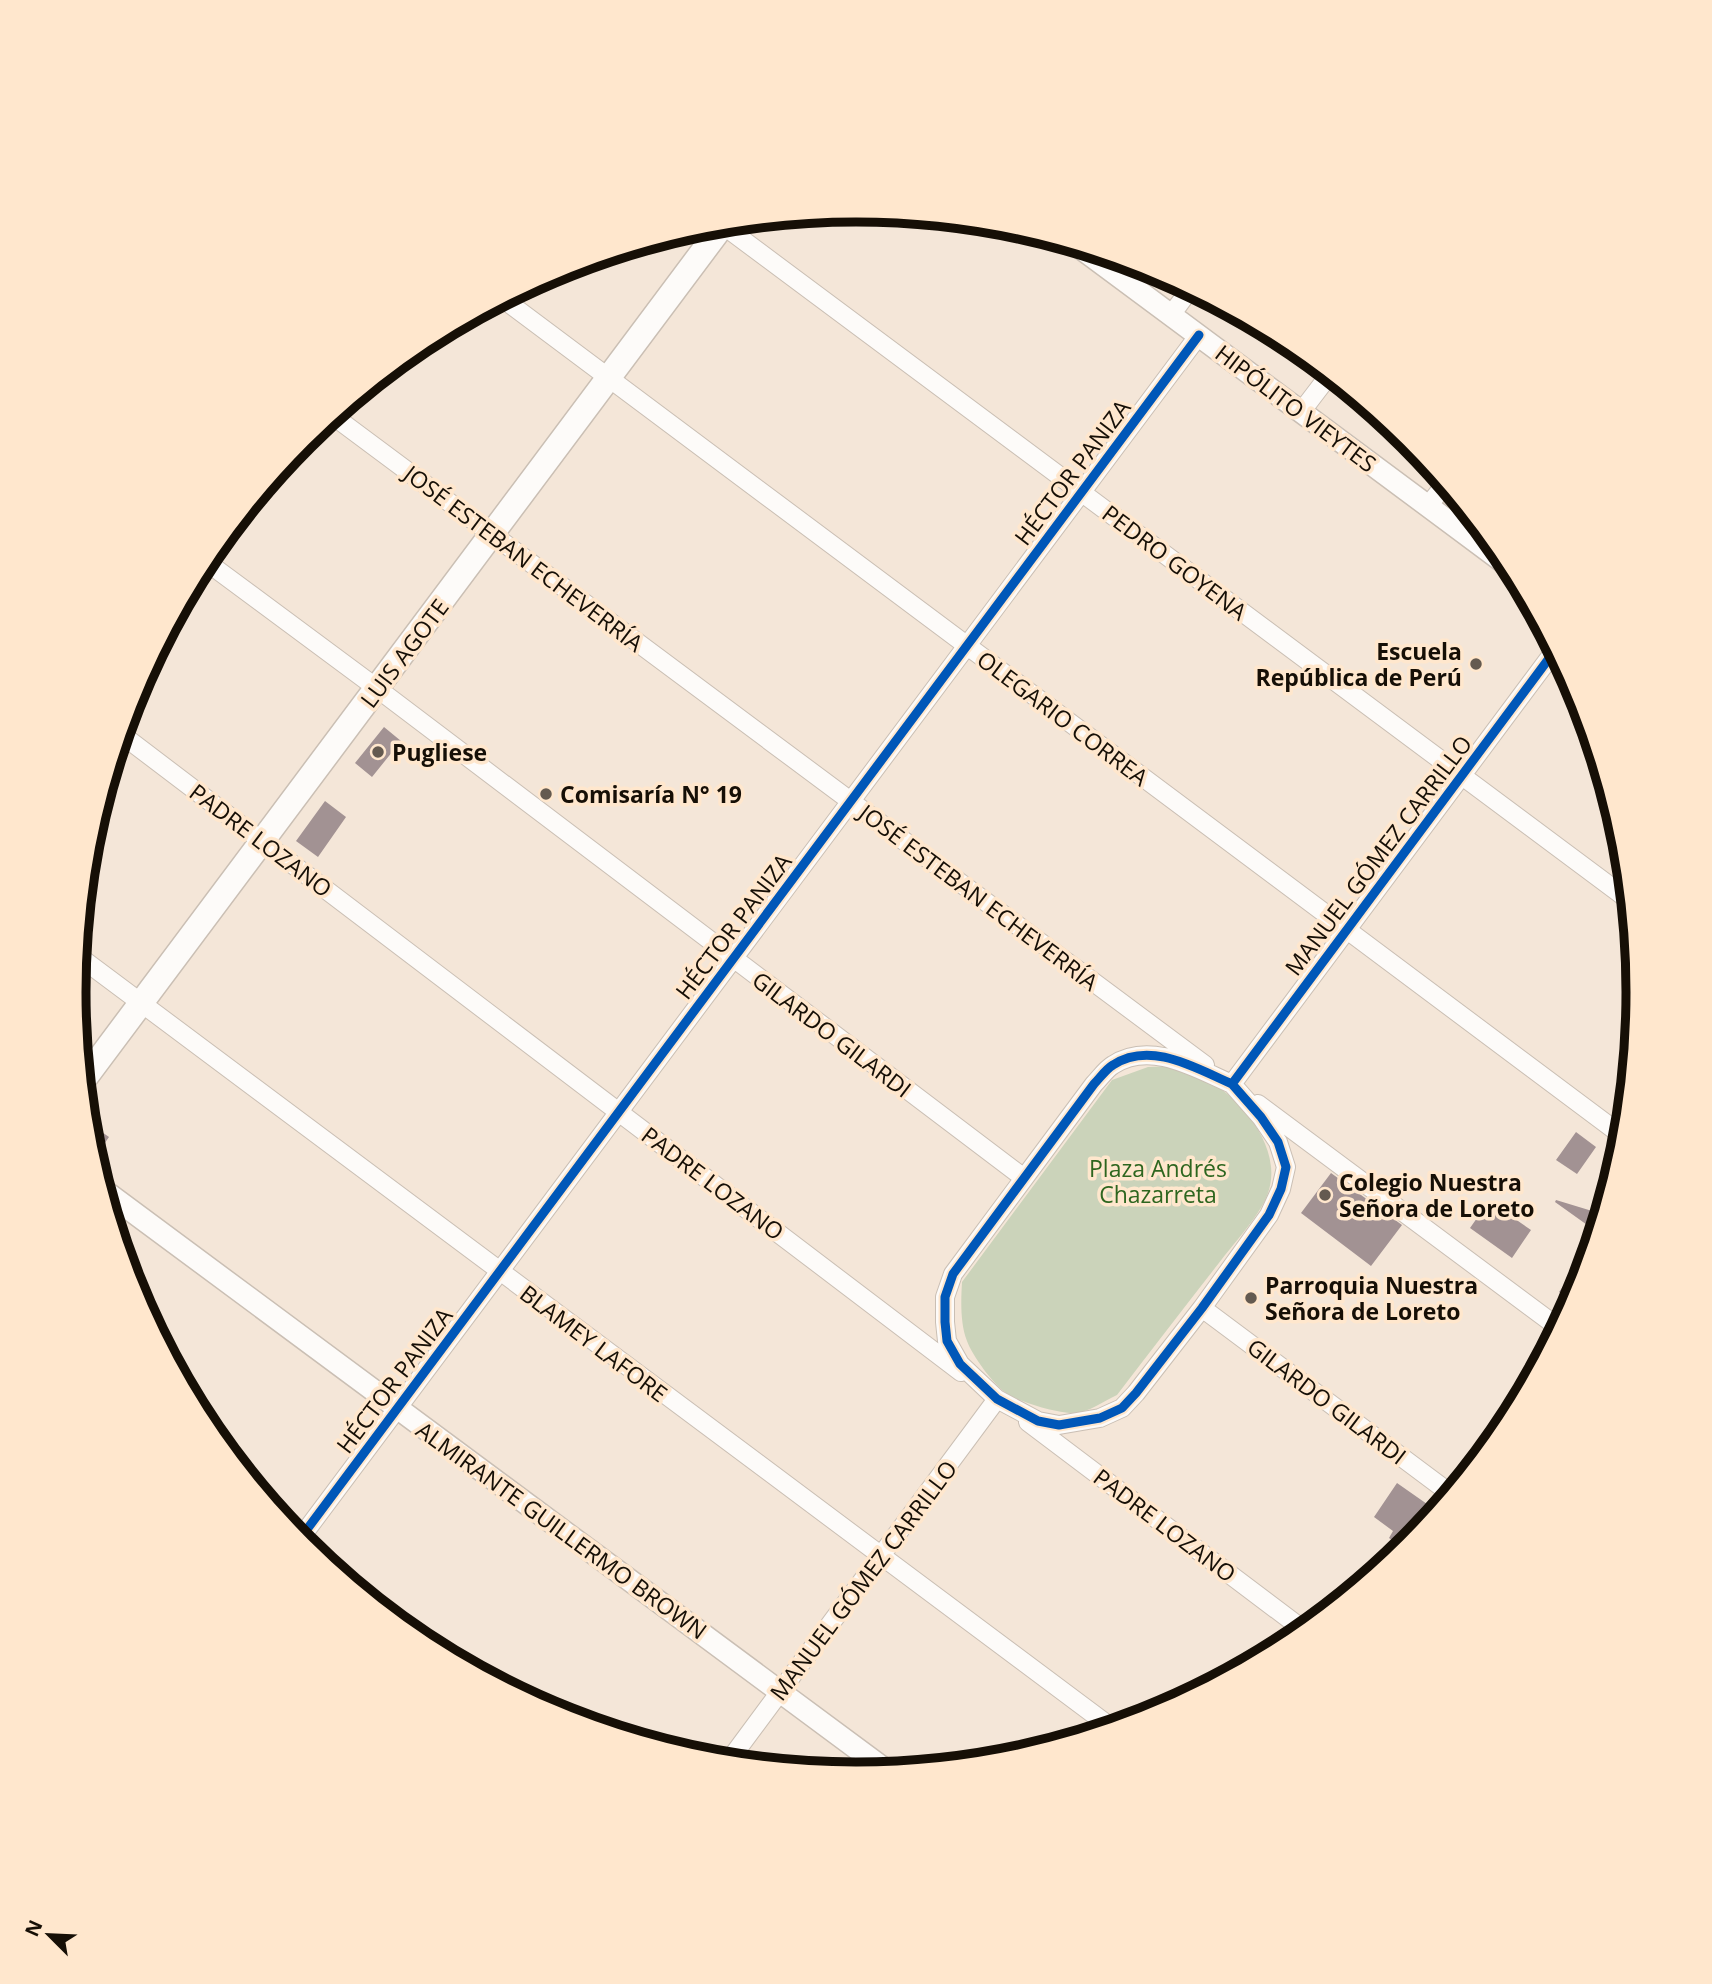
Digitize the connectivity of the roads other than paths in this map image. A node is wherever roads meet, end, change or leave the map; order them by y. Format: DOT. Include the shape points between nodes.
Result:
graph roads {
  1 [pos="734,232"];
  2 [pos="714,235"];
  3 [pos="1099,261"];
  4 [pos="1185,296"];
  5 [pos="510,304"];
  6 [pos="1171,315"];
  7 [pos="1199,335"];
  8 [pos="609,377"];
  9 [pos="1325,381"];
  10 [pos="1301,412"];
  11 [pos="340,421"];
  12 [pos="1440,490"];
  13 [pos="1081,492"];
  14 [pos="1428,506"];
  15 [pos="493,534"];
  16 [pos="1485,548"];
  17 [pos="214,567"];
  18 [pos="966,646"];
  19 [pos="1550,657"];
  20 [pos="377,689"];
  21 [pos="129,740"];
  22 [pos="1461,776"];
  23 [pos="851,801"];
  24 [pos="263,842"];
  25 [pos="1620,894"];
  26 [pos="1346,931"];
  27 [pos="732,959"];
  28 [pos="87,962"];
  29 [pos="142,1003"];
  30 [pos="90,1072"];
  31 [pos="1232,1084"];
  32 [pos="619,1112"];
  33 [pos="1613,1129"];
  34 [pos="1024,1178"];
  35 [pos="114,1198"];
  36 [pos="499,1272"];
  37 [pos="1202,1308"];
  38 [pos="1552,1323"];
  39 [pos="997,1399"];
  40 [pos="397,1407"];
  41 [pos="1444,1489"];
  42 [pos="306,1531"];
  43 [pos="881,1556"];
  44 [pos="1296,1624"];
  45 [pos="780,1691"];
  46 [pos="1103,1721"];
  47 [pos="735,1752"];
  48 [pos="874,1762"];
  1 -- 13 [label="street, PEDRO GOYENA"];
  2 -- 8 [label="main road, LUIS AGOTE"];
  3 -- 6 [label="street, HIPÓLITO VIEYTES"];
  4 -- 6 [label="street"];
  5 -- 8 [label="street, OLEGARIO CORREA"];
  6 -- 7 [label="street, HIPÓLITO VIEYTES"];
  7 -- 10 [label="street, HIPÓLITO VIEYTES"];
  7 -- 13 [label="street, HÉCTOR PANIZA"];
  8 -- 15 [label="main road, LUIS AGOTE"];
  8 -- 18 [label="street, OLEGARIO CORREA"];
  9 -- 10 [label="street"];
  10 -- 14 [label="street, HIPÓLITO VIEYTES"];
  11 -- 15 [label="street, JOSÉ ESTEBAN ECHEVERRÍA"];
  12 -- 14 [label="street"];
  13 -- 18 [label="street, HÉCTOR PANIZA"];
  13 -- 22 [label="street, PEDRO GOYENA"];
  14 -- 16 [label="street, HIPÓLITO VIEYTES"];
  15 -- 20 [label="main road, LUIS AGOTE"];
  15 -- 23 [label="street, JOSÉ ESTEBAN ECHEVERRÍA"];
  17 -- 20 [label="street, GILARDO GILARDI"];
  18 -- 23 [label="street, HÉCTOR PANIZA"];
  18 -- 26 [label="street, OLEGARIO CORREA"];
  19 -- 22 [label="street, MANUEL GÓMEZ CARRILLO"];
  20 -- 24 [label="main road, LUIS AGOTE"];
  20 -- 27 [label="street, GILARDO GILARDI"];
  21 -- 24 [label="street, PADRE LOZANO"];
  22 -- 25 [label="street, PEDRO GOYENA"];
  22 -- 26 [label="street, MANUEL GÓMEZ CARRILLO"];
  23 -- 27 [label="street, HÉCTOR PANIZA"];
  23 -- 31 [label="street, JOSÉ ESTEBAN ECHEVERRÍA"];
  24 -- 29 [label="main road, LUIS AGOTE"];
  24 -- 32 [label="street, PADRE LOZANO"];
  26 -- 31 [label="street, MANUEL GÓMEZ CARRILLO"];
  26 -- 33 [label="street, OLEGARIO CORREA"];
  27 -- 32 [label="street, HÉCTOR PANIZA"];
  27 -- 34 [label="street, GILARDO GILARDI"];
  28 -- 29 [label="street, BLAMEY LAFORE"];
  29 -- 30 [label="main road, LUIS AGOTE"];
  29 -- 36 [label="street, BLAMEY LAFORE"];
  31 -- 34 [label="street" via="1157,1055 1114,1064"];
  31 -- 37 [label="street" via="1278,1142 1286,1167 1269,1215"];
  31 -- 38 [label="street, JOSÉ ESTEBAN ECHEVERRÍA"];
  32 -- 36 [label="street, HÉCTOR PANIZA"];
  32 -- 39 [label="street, PADRE LOZANO"];
  34 -- 39 [label="street" via="953,1274 945,1297 947,1340 960,1364"];
  35 -- 40 [label="street, ALMIRANTE GUILLERMO BROWN"];
  36 -- 40 [label="street, HÉCTOR PANIZA"];
  36 -- 43 [label="street, BLAMEY LAFORE"];
  37 -- 39 [label="street" via="1136,1393 1122,1408 1100,1419 1059,1425 1038,1422"];
  37 -- 41 [label="street, GILARDO GILARDI"];
  39 -- 43 [label="street, MANUEL GÓMEZ CARRILLO"];
  39 -- 44 [label="street, PADRE LOZANO"];
  40 -- 42 [label="street, HÉCTOR PANIZA"];
  40 -- 45 [label="street, ALMIRANTE GUILLERMO BROWN"];
  43 -- 45 [label="street, MANUEL GÓMEZ CARRILLO"];
  43 -- 46 [label="street, BLAMEY LAFORE"];
  45 -- 47 [label="street, MANUEL GÓMEZ CARRILLO"];
  45 -- 48 [label="street, ALMIRANTE GUILLERMO BROWN"];
}
